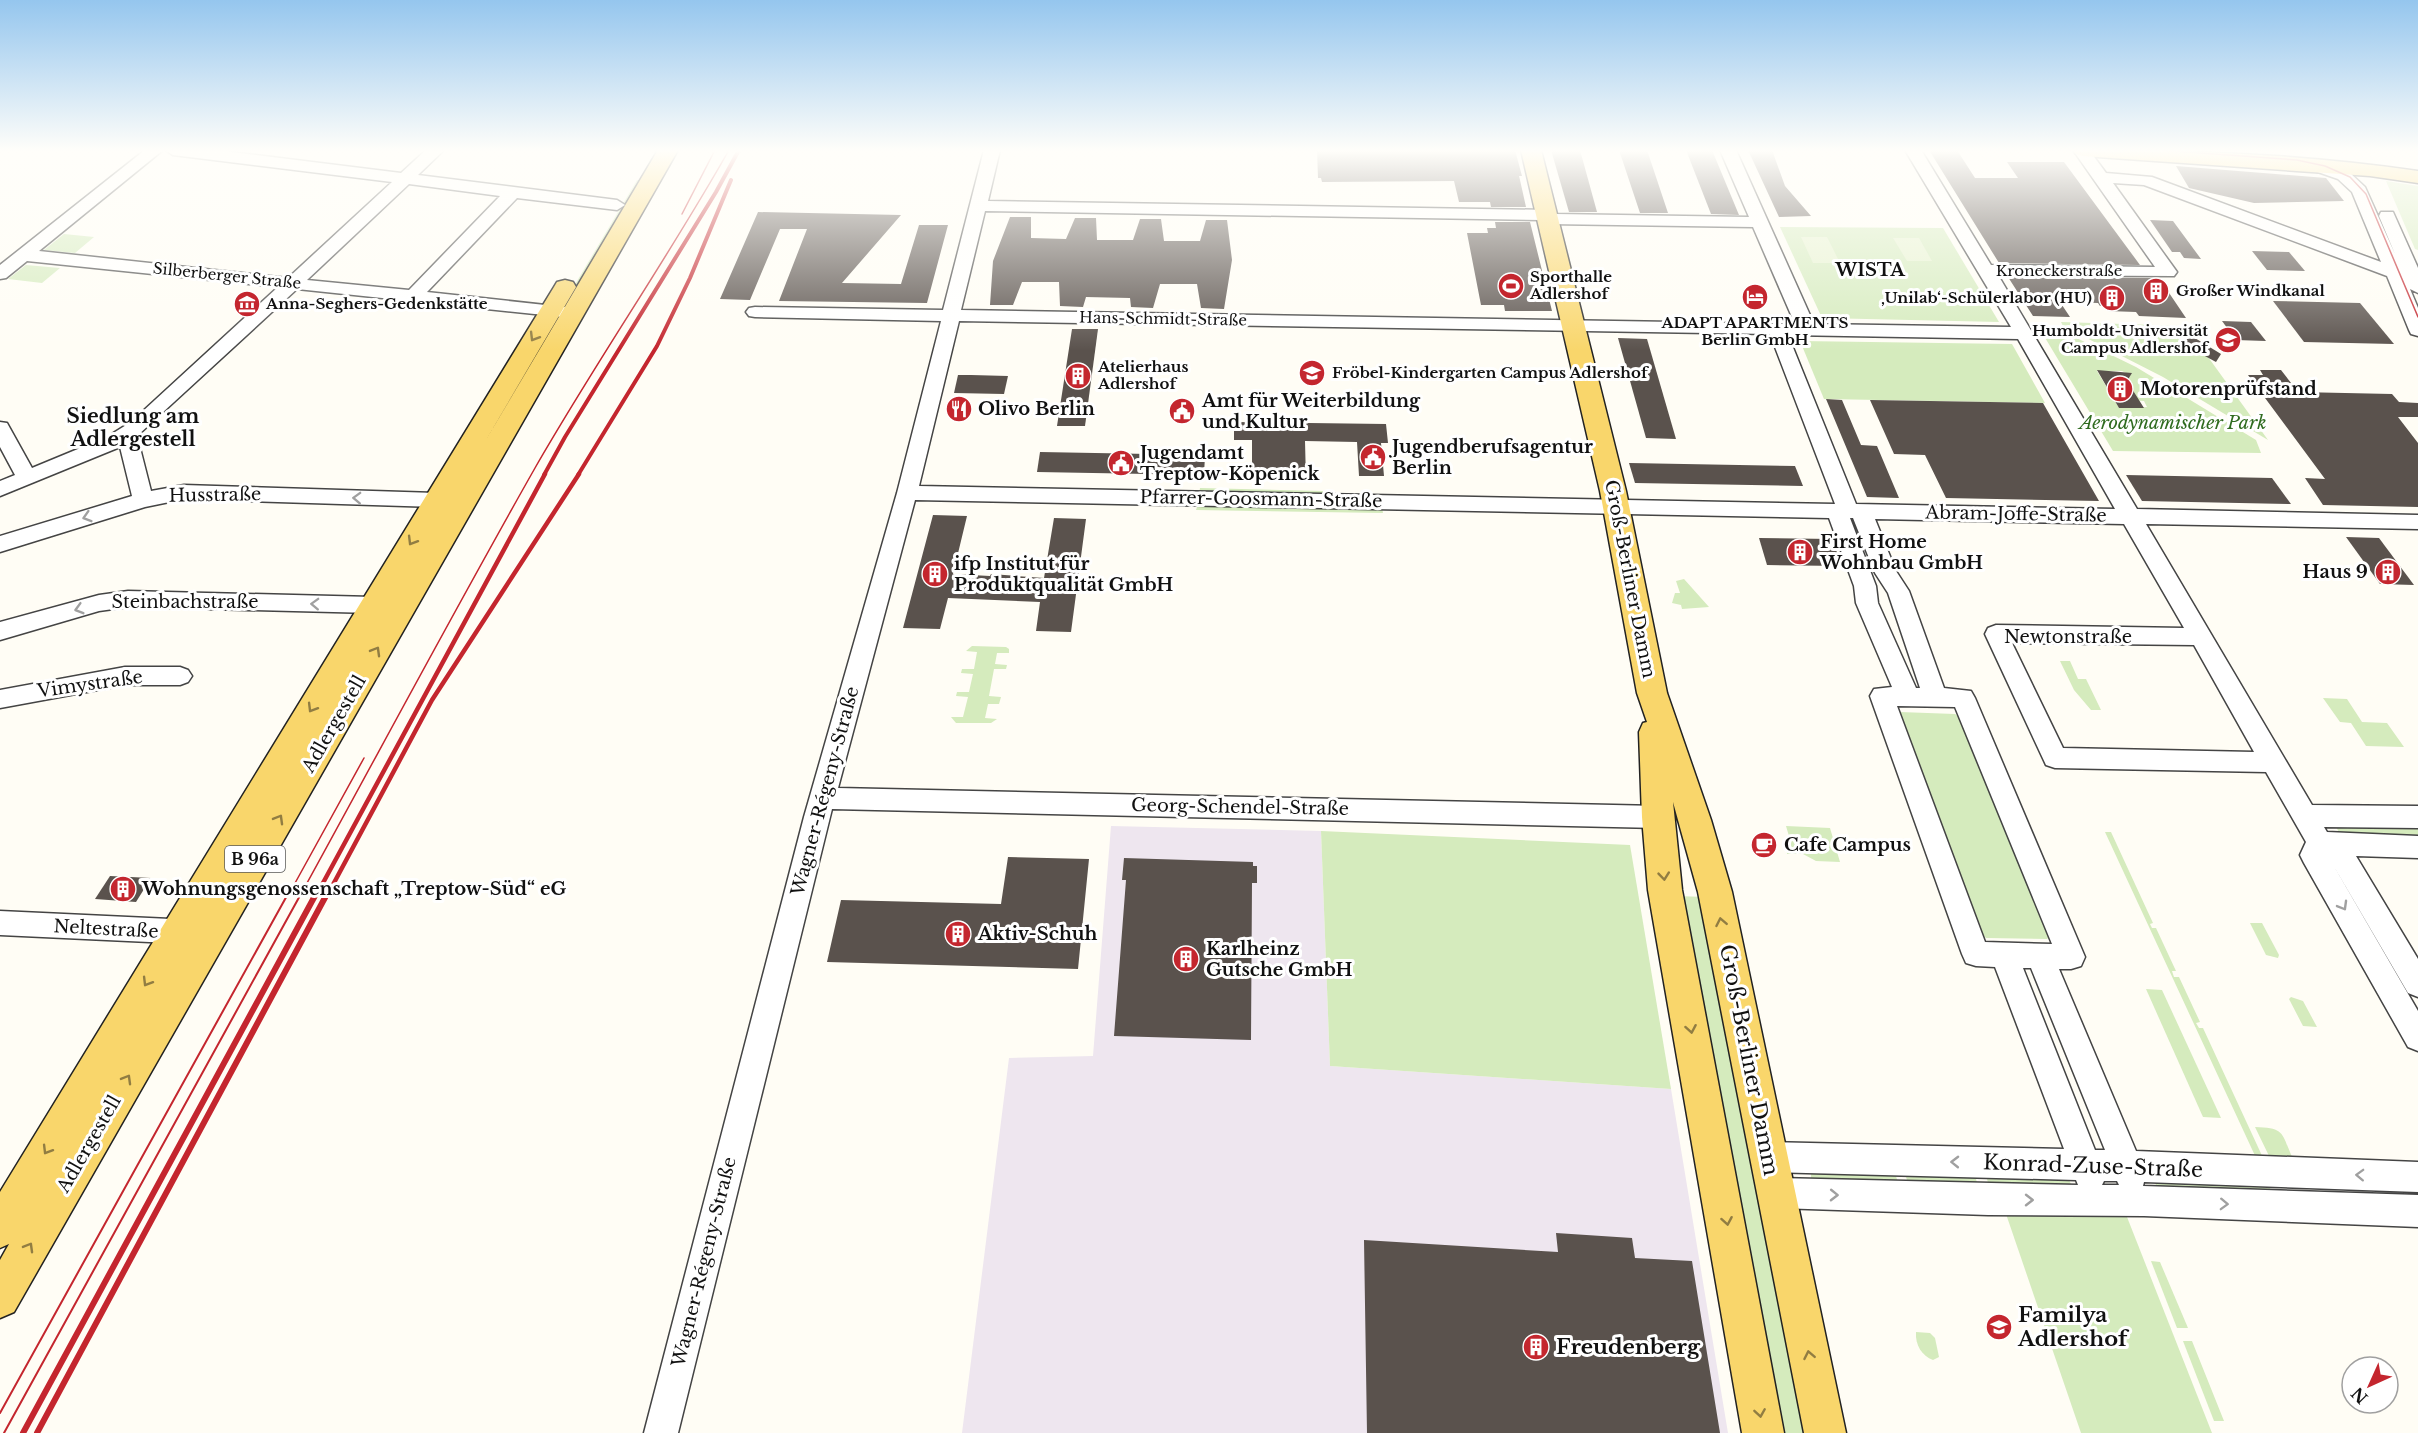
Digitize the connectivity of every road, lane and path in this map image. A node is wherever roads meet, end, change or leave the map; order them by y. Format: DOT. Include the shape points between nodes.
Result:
graph roads {
  1 [pos="71,217"];
  2 [pos="363,217"];
  3 [pos="490,217"];
  4 [pos="611,217"];
  5 [pos="624,217"];
  6 [pos="976,217"];
  7 [pos="1541,217"];
  8 [pos="1548,217"];
  9 [pos="1757,217"];
  10 [pos="1953,217"];
  11 [pos="2128,217"];
  12 [pos="2244,217"];
  13 [pos="2370,217"];
  14 [pos="2389,217"];
  15 [pos="1759,222"];
  16 [pos="23,255"];
  17 [pos="2411,257"];
  18 [pos="1985,270"];
  19 [pos="2394,273"];
  20 [pos="0,274"];
  21 [pos="291,283"];
  22 [pos="2417,284"];
  23 [pos="414,295"];
  24 [pos="561,312"];
  25 [pos="755,312"];
  26 [pos="951,316"];
  27 [pos="1572,325"];
  28 [pos="1777,329"];
  29 [pos="1807,329"];
  30 [pos="2418,330"];
  31 [pos="2024,333"];
  32 [pos="0,428"];
  33 [pos="127,435"];
  34 [pos="27,478"];
  35 [pos="0,489"];
  36 [pos="908,494"];
  37 [pos="143,500"];
  38 [pos="436,500"];
  39 [pos="1615,507"];
  40 [pos="1849,511"];
  41 [pos="2129,516"];
  42 [pos="2418,522"];
  43 [pos="0,544"];
  44 [pos="373,605"];
  45 [pos="0,631"];
  46 [pos="2200,637"];
  47 [pos="180,676"];
  48 [pos="1652,693"];
  49 [pos="1908,697"];
  50 [pos="1935,698"];
  51 [pos="0,699"];
  52 [pos="2273,762"];
  53 [pos="822,798"];
  54 [pos="2305,816"];
  55 [pos="1658,817"];
  56 [pos="2418,817"];
  57 [pos="1695,820"];
  58 [pos="2319,841"];
  59 [pos="2418,848"];
  60 [pos="0,924"];
  61 [pos="177,932"];
  62 [pos="213,933"];
  63 [pos="2004,955"];
  64 [pos="2040,956"];
  65 [pos="2418,984"];
  66 [pos="2418,1038"];
  67 [pos="2085,1165"];
  68 [pos="2125,1166"];
  69 [pos="1772,1175"];
  70 [pos="2418,1177"];
  71 [pos="2100,1200"];
  72 [pos="2144,1201"];
  73 [pos="2418,1211"];
  74 [pos="0,1228"];
  75 [pos="0,1298"];
  76 [pos="661,1433"];
  77 [pos="1763,1433"];
  78 [pos="1825,1433"];
  1 -- 16 [label="street"];
  2 -- 21 [label="street"];
  3 -- 23 [label="street"];
  4 -- 24 [label="main road, Adlergestell / B 96a"];
  5 -- 24 [label="main road, Adlergestell / B 96a"];
  6 -- 26 [label="street, Wagner-Régeny-Straße"];
  7 -- 8 [label="street"];
  8 -- 15 [label="street"];
  8 -- 27 [label="main road, Groß-Berliner Damm"];
  9 -- 15 [label="street"];
  10 -- 18 [label="street"];
  11 -- 18 [label="street, Kroneckerstraße" via="2168,272"];
  12 -- 19 [label="street"];
  13 -- 19 [label="street"];
  14 -- 17 [label="street"];
  15 -- 29 [label="street"];
  16 -- 20 [label="street"];
  16 -- 21 [label="street, Silberberger Straße"];
  17 -- 22 [label="street"];
  18 -- 31 [label="street"];
  19 -- 22 [label="street"];
  19 -- 30 [label="street"];
  21 -- 23 [label="street, Silberberger Straße"];
  21 -- 33 [label="street"];
  23 -- 24 [label="street, Silberberger Straße"];
  24 -- 38 [label="main road, Adlergestell / B 96a, one-way"];
  62 -- 24 [label="main road, Adlergestell / B 96a, one-way"];
  25 -- 26 [label="street, Hans-Schmidt-Straße"];
  26 -- 27 [label="street, Hans-Schmidt-Straße"];
  26 -- 36 [label="street, Wagner-Régeny-Straße"];
  27 -- 28 [label="street, Hans-Schmidt-Straße"];
  27 -- 39 [label="main road, Groß-Berliner Damm"];
  28 -- 29 [label="street, Hans-Schmidt-Straße"];
  28 -- 40 [label="street"];
  29 -- 31 [label="street, Hans-Schmidt-Straße"];
  31 -- 41 [label="street"];
  32 -- 34 [label="street"];
  33 -- 34 [label="street"];
  33 -- 37 [label="street"];
  34 -- 35 [label="street"];
  36 -- 39 [label="street, Pfarrer-Goosmann-Straße"];
  36 -- 53 [label="street, Wagner-Régeny-Straße"];
  38 -- 37 [label="street, Husstraße, one-way" via="184,492"];
  37 -- 43 [label="street, Husstraße, one-way"];
  38 -- 44 [label="main road, Adlergestell / B 96a, one-way"];
  39 -- 40 [label="street, Abram-Joffe-Straße"];
  39 -- 48 [label="main road, Groß-Berliner Damm"];
  40 -- 41 [label="street, Abram-Joffe-Straße"];
  40 -- 49 [label="street" via="1867,603"];
  40 -- 50 [label="street" via="1898,591"];
  41 -- 42 [label="street, Abram-Joffe-Straße"];
  41 -- 46 [label="street"];
  44 -- 45 [label="street, Steinbachstraße, one-way" via="128,599 99,603"];
  44 -- 61 [label="main road, Adlergestell / B 96a, one-way"];
  46 -- 52 [label="street"];
  46 -- 52 [label="street, Newtonstraße" via="1996,634 2055,758"];
  47 -- 51 [label="street, Vimystraße" via="125,676"];
  48 -- 55 [label="main road, Groß-Berliner Damm"];
  48 -- 57 [label="main road, Groß-Berliner Damm"];
  49 -- 50 [label="street"];
  49 -- 63 [label="street" via="1882,696 1976,954"];
  50 -- 64 [label="street" via="1963,698 2071,957"];
  52 -- 54 [label="street"];
  53 -- 55 [label="street, Georg-Schendel-Straße"];
  53 -- 76 [label="street, Wagner-Régeny-Straße"];
  54 -- 56 [label="street"];
  54 -- 58 [label="street"];
  55 -- 57 [label="main road"];
  55 -- 77 [label="main road, Groß-Berliner Damm, one-way" via="1665,890"];
  69 -- 57 [label="main road, Groß-Berliner Damm, one-way" via="1715,892"];
  58 -- 59 [label="street"];
  58 -- 65 [label="street" via="2343,856"];
  58 -- 66 [label="street, one-way" via="2313,855"];
  60 -- 61 [label="street, Neltestraße"];
  61 -- 62 [label="street, Neltestraße"];
  61 -- 74 [label="main road, Adlergestell / B 96a, one-way"];
  75 -- 62 [label="main road, Adlergestell / B 96a, one-way"];
  63 -- 64 [label="street"];
  63 -- 67 [label="street"];
  64 -- 68 [label="street"];
  67 -- 68 [label="street, Konrad-Zuse-Straße"];
  67 -- 69 [label="street, Konrad-Zuse-Straße, one-way"];
  67 -- 71 [label="street"];
  70 -- 68 [label="street, Konrad-Zuse-Straße, one-way"];
  68 -- 72 [label="street"];
  69 -- 71 [label="street, Konrad-Zuse-Straße, one-way" via="1988,1200"];
  78 -- 69 [label="main road, Groß-Berliner Damm, one-way"];
  71 -- 72 [label="street, Konrad-Zuse-Straße"];
  72 -- 73 [label="street, Konrad-Zuse-Straße, one-way"];
}
